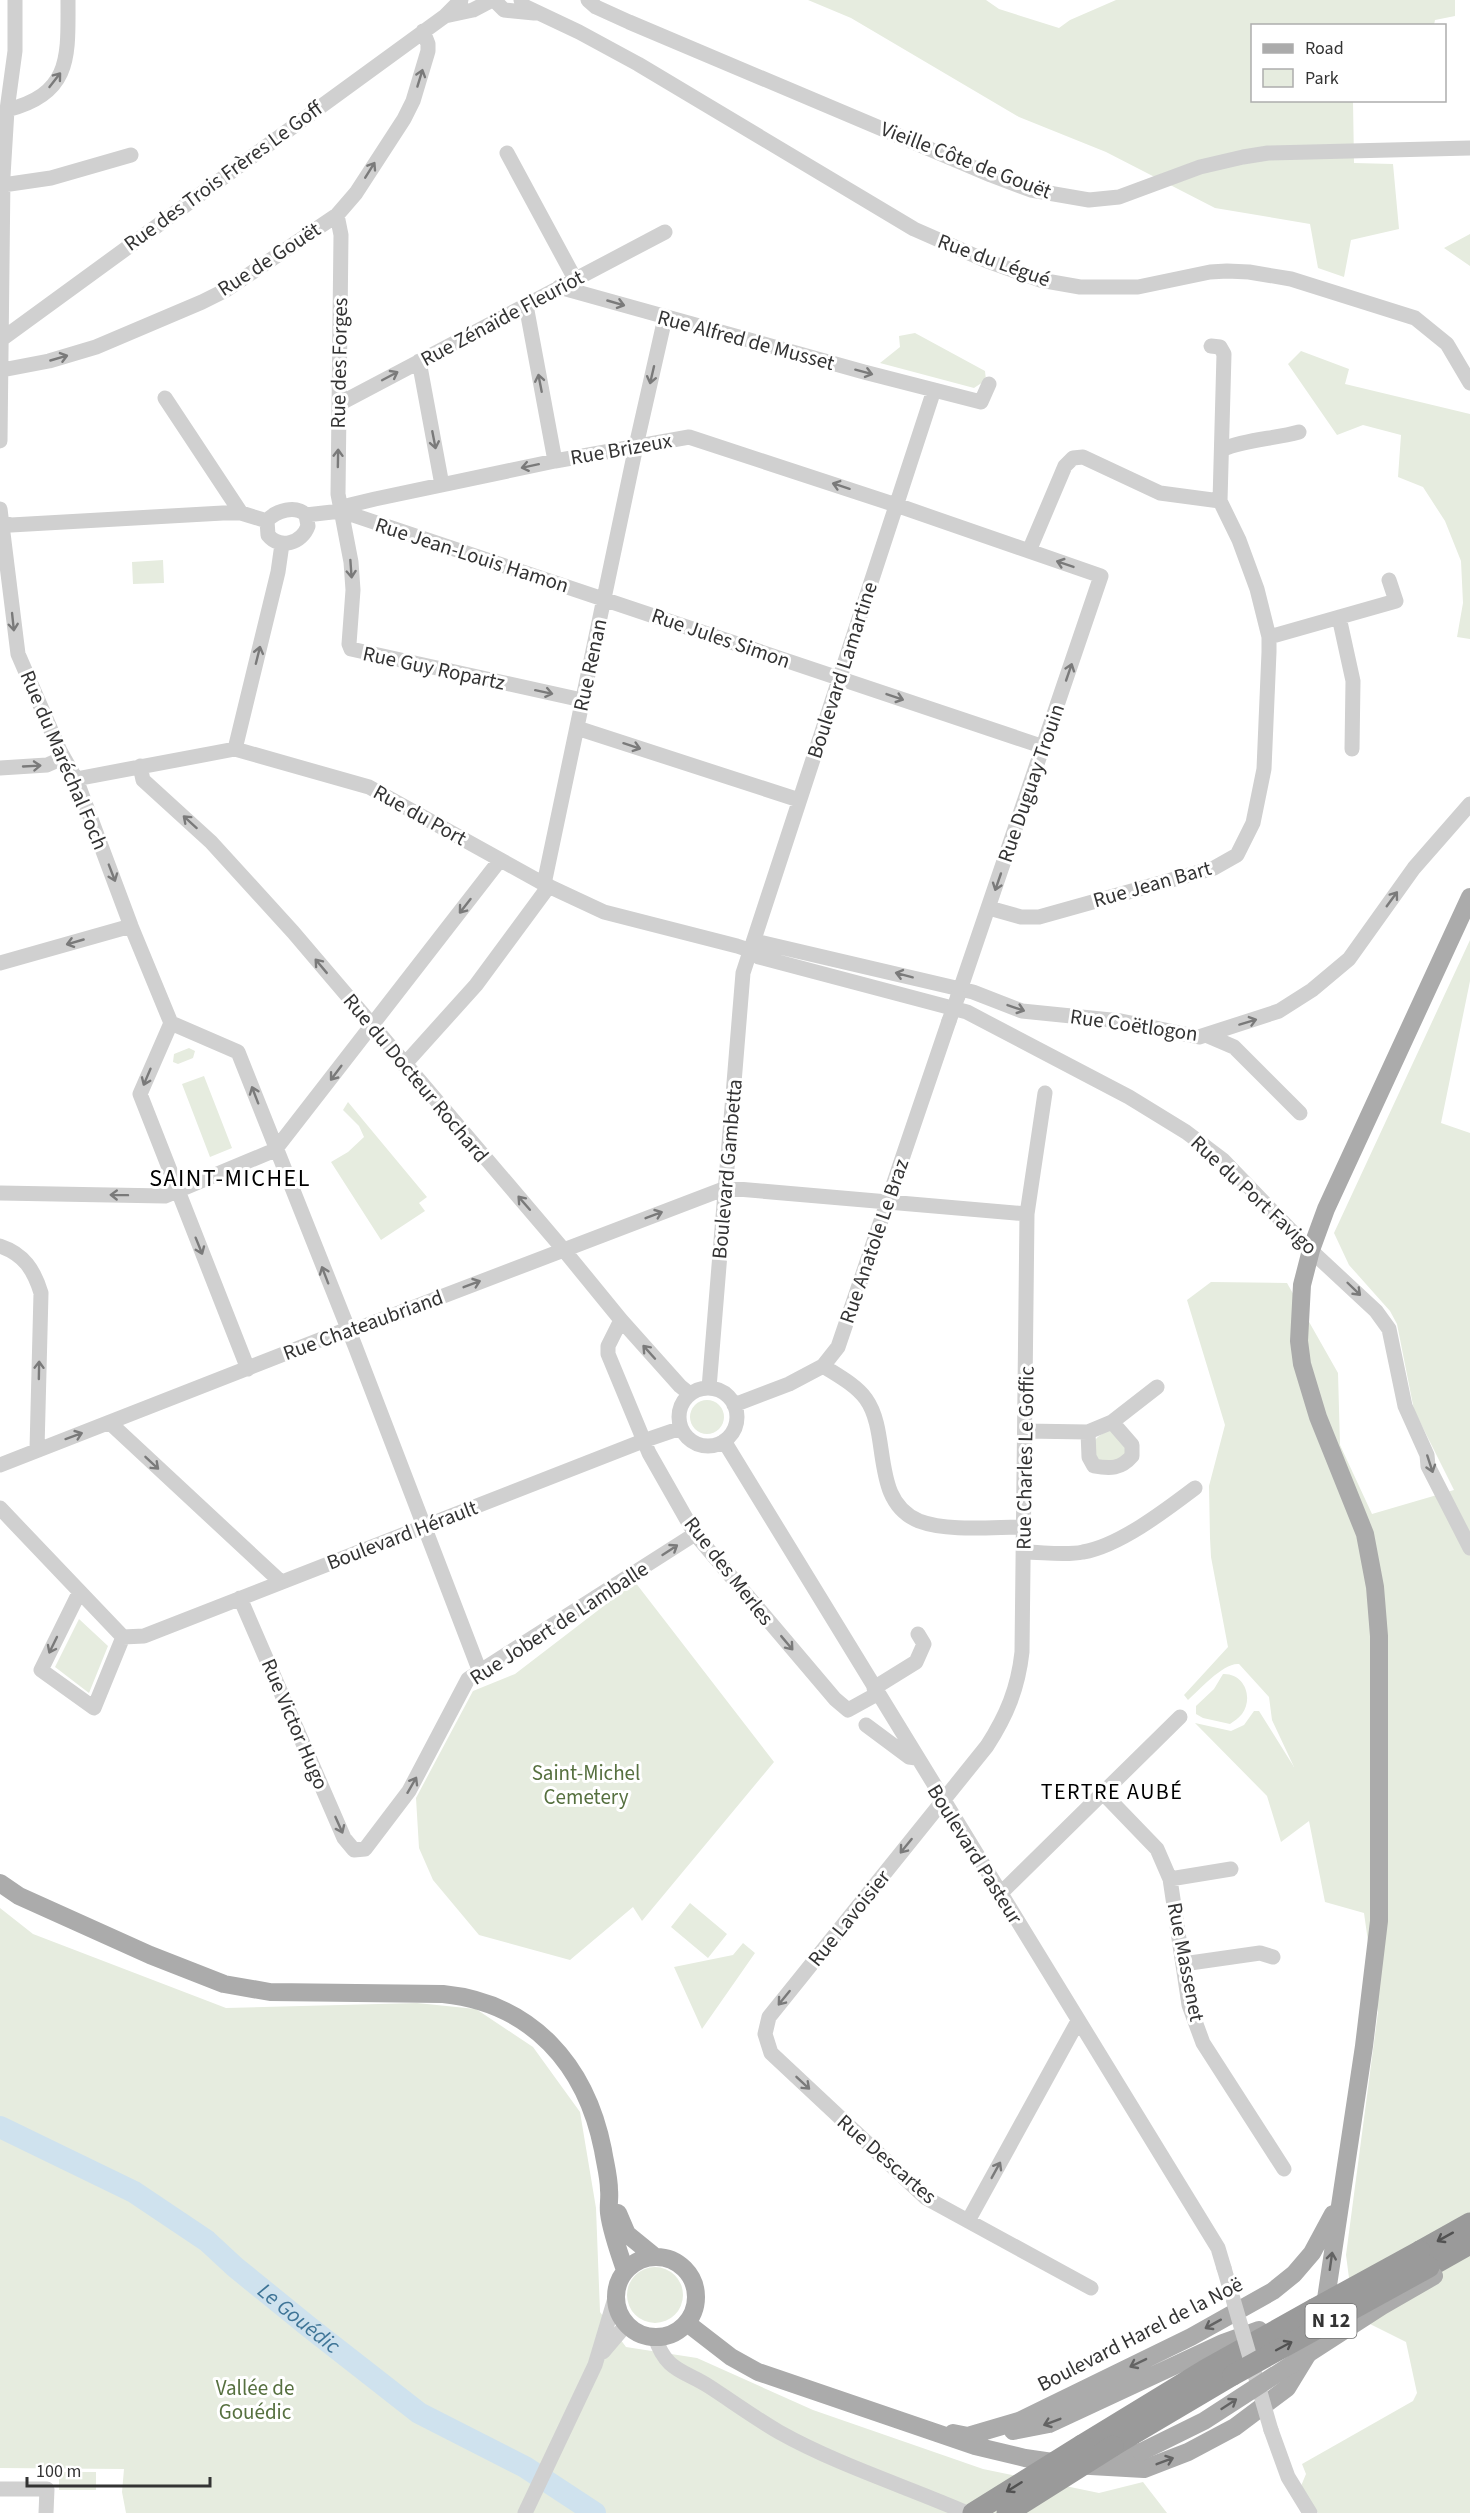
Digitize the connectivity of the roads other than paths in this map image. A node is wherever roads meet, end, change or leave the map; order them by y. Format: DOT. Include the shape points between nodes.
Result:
graph roads {
  1 [pos="15,0"];
  2 [pos="68,0"];
  3 [pos="461,0"];
  4 [pos="492,0"];
  5 [pos="500,0"];
  6 [pos="521,0"];
  7 [pos="588,0"];
  8 [pos="537,13"];
  9 [pos="445,16"];
  10 [pos="423,31"];
  11 [pos="7,110"];
  12 [pos="3,139"];
  13 [pos="1470,148"];
  14 [pos="507,153"];
  15 [pos="131,155"];
  16 [pos="3,185"];
  17 [pos="337,215"];
  18 [pos="665,232"];
  19 [pos="575,279"];
  20 [pos="559,287"];
  21 [pos="1,302"];
  22 [pos="526,305"];
  23 [pos="665,318"];
  24 [pos="1,343"];
  25 [pos="1211,346"];
  26 [pos="419,362"];
  27 [pos="2,370"];
  28 [pos="1470,383"];
  29 [pos="988,384"];
  30 [pos="934,390"];
  31 [pos="165,399"];
  32 [pos="339,404"];
  33 [pos="1299,432"];
  34 [pos="0,441"];
  35 [pos="636,446"];
  36 [pos="1223,449"];
  37 [pos="555,461"];
  38 [pos="442,485"];
  39 [pos="1220,501"];
  40 [pos="896,505"];
  41 [pos="341,511"];
  42 [pos="241,513"];
  43 [pos="306,515"];
  44 [pos="0,518"];
  45 [pos="267,521"];
  46 [pos="282,544"];
  47 [pos="1029,551"];
  48 [pos="1101,576"];
  49 [pos="1389,580"];
  50 [pos="604,598"];
  51 [pos="1339,617"];
  52 [pos="1269,637"];
  53 [pos="839,678"];
  54 [pos="582,700"];
  55 [pos="576,728"];
  56 [pos="1044,747"];
  57 [pos="235,749"];
  58 [pos="1352,749"];
  59 [pos="63,758"];
  60 [pos="140,766"];
  61 [pos="0,768"];
  62 [pos="76,778"];
  63 [pos="799,800"];
  64 [pos="1470,804"];
  65 [pos="500,860"];
  66 [pos="546,885"];
  67 [pos="1470,897"];
  68 [pos="989,908"];
  69 [pos="131,926"];
  70 [pos="749,950"];
  71 [pos="0,963"];
  72 [pos="959,993"];
  73 [pos="171,1023"];
  74 [pos="372,1026"];
  75 [pos="1206,1035"];
  76 [pos="404,1065"];
  77 [pos="1045,1093"];
  78 [pos="1300,1113"];
  79 [pos="276,1150"];
  80 [pos="726,1188"];
  81 [pos="177,1192"];
  82 [pos="0,1193"];
  83 [pos="887,1202"];
  84 [pos="1027,1214"];
  85 [pos="0,1246"];
  86 [pos="563,1249"];
  87 [pos="1311,1250"];
  88 [pos="621,1320"];
  89 [pos="346,1330"];
  90 [pos="822,1366"];
  91 [pos="248,1369"];
  92 [pos="1157,1387"];
  93 [pos="709,1388"];
  94 [pos="690,1394"];
  95 [pos="734,1405"];
  96 [pos="1112,1422"];
  97 [pos="110,1423"];
  98 [pos="681,1428"];
  99 [pos="1025,1431"];
  100 [pos="1088,1432"];
  101 [pos="643,1441"];
  102 [pos="724,1441"];
  103 [pos="38,1449"];
  104 [pos="0,1465"];
  105 [pos="1195,1488"];
  106 [pos="0,1508"];
  107 [pos="424,1526"];
  108 [pos="1024,1527"];
  109 [pos="695,1534"];
  110 [pos="1470,1548"];
  111 [pos="1023,1552"];
  112 [pos="281,1582"];
  113 [pos="79,1593"];
  114 [pos="240,1598"];
  115 [pos="918,1634"];
  116 [pos="123,1637"];
  117 [pos="480,1672"];
  118 [pos="875,1691"];
  119 [pos="1180,1717"];
  120 [pos="866,1725"];
  121 [pos="916,1758"];
  122 [pos="1102,1792"];
  123 [pos="943,1800"];
  124 [pos="358,1849"];
  125 [pos="1231,1869"];
  126 [pos="1170,1879"];
  127 [pos="0,1883"];
  128 [pos="1000,1894"];
  129 [pos="1273,1957"];
  130 [pos="1183,1965"];
  131 [pos="1078,2021"];
  132 [pos="765,2039"];
  133 [pos="1284,2169"];
  134 [pos="609,2190"];
  135 [pos="1340,2202"];
  136 [pos="968,2221"];
  137 [pos="1470,2223"];
  138 [pos="1470,2244"];
  139 [pos="1470,2249"];
  140 [pos="654,2256"];
  141 [pos="626,2270"];
  142 [pos="1091,2288"];
  143 [pos="696,2300"];
  144 [pos="687,2323"];
  145 [pos="618,2328"];
  146 [pos="655,2337"];
  147 [pos="731,2357"];
  148 [pos="1228,2358"];
  149 [pos="972,2441"];
  150 [pos="0,2489"];
  151 [pos="46,2513"];
  152 [pos="525,2513"];
  153 [pos="967,2513"];
  154 [pos="973,2513"];
  155 [pos="1007,2513"];
  156 [pos="1310,2513"];
  1 -- 11 [label="street" via="15,51"];
  11 -- 2 [label="street, one-way" via="34,102 62,71 68,45"];
  3 -- 9 [label="street, Rue des Trois Frères Le Goff"];
  4 -- 5 [label="street, Rue des Trois Frères Le Goff"];
  4 -- 8 [label="street, Rue du Légué" via="504,10"];
  4 -- 9 [label="street, Rue des Trois Frères Le Goff" via="473,10"];
  6 -- 8 [label="street, Rue du Légué"];
  7 -- 13 [label="street, Vieille Côte de Gouët" via="629,22 992,175 1066,198 1119,197 1221,161 1268,153"];
  8 -- 28 [label="street, Rue du Légué" via="656,75 905,224 949,246 1040,280 1080,287 1138,288 1227,271 1291,279 1415,318 1447,344"];
  9 -- 10 [label="street, Rue des Trois Frères Le Goff"];
  17 -- 10 [label="street, Rue de Gouët, one-way" via="356,193 413,100 428,51"];
  10 -- 24 [label="street, Rue des Trois Frères Le Goff"];
  11 -- 12 [label="street"];
  12 -- 16 [label="street"];
  14 -- 19 [label="street"];
  15 -- 16 [label="street" via="38,181"];
  16 -- 21 [label="street"];
  27 -- 17 [label="street, Rue de Gouët, one-way" via="96,347 202,302"];
  17 -- 32 [label="street, Rue des Forges" via="341,234"];
  18 -- 19 [label="street, Rue Zénaïde Fleuriot"];
  19 -- 20 [label="street, Rue Zénaïde Fleuriot"];
  20 -- 22 [label="street, Rue Zénaïde Fleuriot"];
  20 -- 23 [label="street, Rue Alfred de Musset, one-way"];
  21 -- 24 [label="street"];
  22 -- 26 [label="street, Rue Zénaïde Fleuriot"];
  37 -- 22 [label="street, one-way"];
  23 -- 30 [label="street, Rue Alfred de Musset, one-way"];
  23 -- 35 [label="street, Rue Renan, one-way"];
  24 -- 27 [label="street"];
  25 -- 36 [label="street" via="1220,347 1224,354"];
  32 -- 26 [label="street, Rue Zénaïde Fleuriot, one-way"];
  26 -- 38 [label="street, one-way"];
  27 -- 34 [label="street"];
  29 -- 30 [label="street, Rue Alfred de Musset" via="981,402"];
  30 -- 40 [label="street, Boulevard Lamartine"];
  31 -- 42 [label="street"];
  41 -- 32 [label="street, Rue des Forges, one-way"];
  33 -- 36 [label="street"];
  35 -- 37 [label="street, Rue Brizeux"];
  40 -- 35 [label="street, Rue Brizeux, one-way" via="689,437"];
  35 -- 50 [label="street, Rue Renan"];
  36 -- 39 [label="street"];
  37 -- 38 [label="street, Rue Brizeux, one-way"];
  38 -- 41 [label="street, Rue Brizeux" via="350,505"];
  39 -- 47 [label="street" via="1160,493 1083,457 1073,458 1065,466"];
  39 -- 52 [label="street, Rue Jean Bart" via="1257,589"];
  40 -- 47 [label="street, Rue Brizeux"];
  40 -- 53 [label="street, Boulevard Lamartine"];
  41 -- 43 [label="street"];
  41 -- 50 [label="street, Rue Jean-Louis Hamon"];
  41 -- 54 [label="street, Rue Guy Ropartz, one-way" via="351,562 351,649"];
  42 -- 44 [label="street" via="16,525"];
  42 -- 45 [label="street"];
  43 -- 45 [label="street" via="300,510 284,510"];
  43 -- 46 [label="street" via="308,526 304,535"];
  44 -- 59 [label="street, Rue du Maréchal Foch, one-way" via="18,654"];
  45 -- 46 [label="street" via="268,535"];
  57 -- 46 [label="street, one-way" via="279,572"];
  48 -- 47 [label="street, Rue Brizeux, one-way"];
  56 -- 48 [label="street, Rue Duguay Trouin, one-way"];
  49 -- 51 [label="street" via="1396,601"];
  50 -- 53 [label="street, Rue Jules Simon"];
  50 -- 54 [label="street, Rue Renan"];
  51 -- 52 [label="street"];
  51 -- 58 [label="street" via="1353,681"];
  52 -- 68 [label="street, Rue Jean Bart" via="1264,769 1253,823 1237,855 1214,868 1039,917 1021,917"];
  53 -- 56 [label="street, Rue Jules Simon, one-way"];
  53 -- 63 [label="street, Boulevard Lamartine"];
  54 -- 55 [label="street, Rue Renan"];
  55 -- 63 [label="street, one-way"];
  55 -- 66 [label="street, Rue Renan"];
  56 -- 68 [label="street, Rue Duguay Trouin, one-way"];
  57 -- 60 [label="street, Rue du Port"];
  57 -- 65 [label="street, Rue du Port" via="369,787"];
  61 -- 59 [label="street, one-way" via="46,765"];
  59 -- 62 [label="street, Rue du Maréchal Foch"];
  60 -- 62 [label="street, Rue du Port"];
  74 -- 60 [label="street, Rue du Docteur Rochard, one-way" via="211,842 143,780"];
  62 -- 69 [label="street, Rue du Maréchal Foch, one-way"];
  63 -- 70 [label="street, Boulevard Lamartine"];
  75 -- 64 [label="street, Rue Coëtlogon, one-way" via="1278,1011 1312,990 1349,959 1414,868"];
  65 -- 66 [label="street, Rue du Port"];
  65 -- 74 [label="street, one-way"];
  66 -- 70 [label="street, Rue du Port" via="604,912"];
  66 -- 76 [label="street" via="476,985"];
  67 -- 87 [label="main road" via="1326,1209"];
  68 -- 72 [label="street, Rue Duguay Trouin"];
  69 -- 71 [label="street, one-way"];
  69 -- 73 [label="street, Rue du Maréchal Foch"];
  72 -- 70 [label="street, Rue Coëtlogon, one-way" via="759,942"];
  70 -- 80 [label="street, Boulevard Gambetta" via="743,973"];
  70 -- 87 [label="street, Rue du Port Favigo" via="759,957 967,1012 1129,1097 1223,1160"];
  72 -- 75 [label="street, Rue Coëtlogon, one-way" via="1022,1011"];
  72 -- 83 [label="street, Rue Anatole Le Braz, bridge"];
  79 -- 73 [label="street, one-way" via="238,1052"];
  73 -- 81 [label="street, one-way" via="140,1094"];
  74 -- 76 [label="street, Rue du Docteur Rochard"];
  74 -- 79 [label="street, one-way"];
  75 -- 78 [label="street" via="1234,1047"];
  86 -- 76 [label="street, Rue du Docteur Rochard, one-way"];
  77 -- 84 [label="street, Rue Charles Le Goffic"];
  79 -- 81 [label="street"];
  89 -- 79 [label="street, one-way"];
  80 -- 83 [label="street"];
  86 -- 80 [label="street, Rue Chateaubriand, one-way"];
  80 -- 93 [label="street, Boulevard Gambetta"];
  81 -- 82 [label="street, one-way" via="165,1196"];
  81 -- 91 [label="street, one-way"];
  83 -- 84 [label="street"];
  83 -- 90 [label="street, Rue Anatole Le Braz" via="838,1347"];
  84 -- 99 [label="street, Rue Charles Le Goffic"];
  103 -- 85 [label="street, one-way" via="41,1293 35,1274 23,1258"];
  86 -- 88 [label="street, Rue du Docteur Rochard"];
  89 -- 86 [label="street, Rue Chateaubriand, one-way"];
  87 -- 110 [label="street, Rue du Port Favigo, one-way" via="1376,1311 1389,1329 1405,1406 1427,1455 1428,1466"];
  87 -- 135 [label="main road" via="1300,1308 1302,1364 1318,1417 1365,1534 1379,1636 1379,1921"];
  94 -- 88 [label="street, Rue du Docteur Rochard, one-way"];
  88 -- 101 [label="street, Rue des Merles" via="608,1354"];
  89 -- 91 [label="street, Rue Chateaubriand"];
  89 -- 107 [label="street"];
  90 -- 95 [label="street, Rue Anatole Le Braz" via="789,1384"];
  90 -- 108 [label="street" via="866,1399 874,1416 889,1488 900,1507 917,1520 948,1526"];
  91 -- 97 [label="street, Rue Chateaubriand"];
  92 -- 96 [label="street"];
  93 -- 94 [label="street"];
  93 -- 95 [label="street" via="724,1393"];
  94 -- 98 [label="street" via="680,1410"];
  95 -- 102 [label="street" via="735,1425"];
  96 -- 100 [label="street"];
  96 -- 100 [label="street" via="1132,1445 1132,1456 1124,1466 1094,1466 1089,1457"];
  103 -- 97 [label="street, Rue Chateaubriand, one-way"];
  97 -- 112 [label="street, one-way"];
  98 -- 101 [label="street, Boulevard Hérault"];
  98 -- 102 [label="street" via="699,1445"];
  99 -- 100 [label="street"];
  99 -- 108 [label="street, Rue Charles Le Goffic"];
  101 -- 107 [label="street, Boulevard Hérault"];
  101 -- 109 [label="street, Rue des Merles"];
  102 -- 118 [label="street, Boulevard Pasteur"];
  103 -- 104 [label="street, Rue Chateaubriand"];
  105 -- 111 [label="street" via="1098,1549 1080,1553"];
  106 -- 113 [label="street"];
  107 -- 112 [label="street, Boulevard Hérault"];
  107 -- 117 [label="street"];
  108 -- 111 [label="street, Rue Charles Le Goffic"];
  117 -- 109 [label="street, Rue Jobert de Lamballe, one-way"];
  109 -- 118 [label="street, Rue des Merles, one-way" via="848,1710"];
  111 -- 123 [label="street, Rue Charles Le Goffic" via="1020,1677 1005,1719"];
  112 -- 114 [label="street, Boulevard Hérault"];
  113 -- 116 [label="street"];
  113 -- 116 [label="street, one-way" via="41,1670 94,1708"];
  114 -- 116 [label="street, Boulevard Hérault" via="144,1636"];
  114 -- 124 [label="street, Rue Victor Hugo, one-way" via="338,1822"];
  115 -- 118 [label="street" via="924,1644 916,1662"];
  124 -- 117 [label="street, Rue Jobert de Lamballe, one-way" via="409,1791 468,1679"];
  118 -- 121 [label="street, Boulevard Pasteur"];
  119 -- 122 [label="street"];
  120 -- 121 [label="street" via="909,1757"];
  121 -- 123 [label="street, Boulevard Pasteur"];
  122 -- 126 [label="street, Rue Massenet" via="1157,1849"];
  122 -- 128 [label="street"];
  123 -- 128 [label="street, Boulevard Pasteur"];
  123 -- 132 [label="street, Rue Lavoisier, one-way" via="769,2017"];
  125 -- 126 [label="street"];
  126 -- 130 [label="street, Rue Massenet"];
  127 -- 134 [label="main road" via="19,1896 224,1984 270,1992 455,1995 493,2004 516,2015 554,2047 584,2091 599,2131"];
  128 -- 131 [label="street, Boulevard Pasteur"];
  129 -- 130 [label="street" via="1260,1953"];
  130 -- 133 [label="street, Rue Massenet" via="1190,2005 1203,2043"];
  136 -- 131 [label="street, one-way"];
  131 -- 156 [label="street, Boulevard Pasteur, bridge" via="1218,2248 1271,2430 1288,2477"];
  132 -- 136 [label="street, Rue Descartes, one-way" via="771,2053 926,2198"];
  134 -- 140 [label="main road" via="627,2234"];
  134 -- 141 [label="main road" via="609,2212"];
  135 -- 149 [label="main road, Boulevard Harel de la Noë, one-way" via="1312,2253 1273,2291 1191,2337"];
  149 -- 135 [label="main road, one-way" via="1025,2458 1144,2469 1188,2452 1235,2427 1287,2388 1308,2354 1323,2320"];
  136 -- 142 [label="street, Rue Descartes"];
  137 -- 148 [label="highway, N 12, one-way, bridge"];
  148 -- 138 [label="highway, N 12, one-way, bridge"];
  149 -- 139 [label="main road, one-way, bridge" via="1106,2456 1141,2452 1204,2421 1434,2276"];
  140 -- 141 [label="main road" via="635,2262"];
  140 -- 143 [label="main road" via="682,2266 695,2287"];
  141 -- 145 [label="main road" via="616,2295"];
  143 -- 144 [label="main road"];
  143 -- 147 [label="main road"];
  144 -- 146 [label="main road" via="667,2336"];
  144 -- 147 [label="main road"];
  145 -- 146 [label="main road"];
  145 -- 152 [label="street" via="595,2365"];
  146 -- 153 [label="street" via="670,2365 779,2432"];
  147 -- 149 [label="main road" via="758,2372 919,2428"];
  148 -- 149 [label="main road, one-way" via="1049,2424"];
  148 -- 154 [label="highway, N 12, one-way, bridge"];
  148 -- 155 [label="highway, N 12, bridge" via="1113,2446"];
  150 -- 151 [label="street" via="47,2489"];
}
